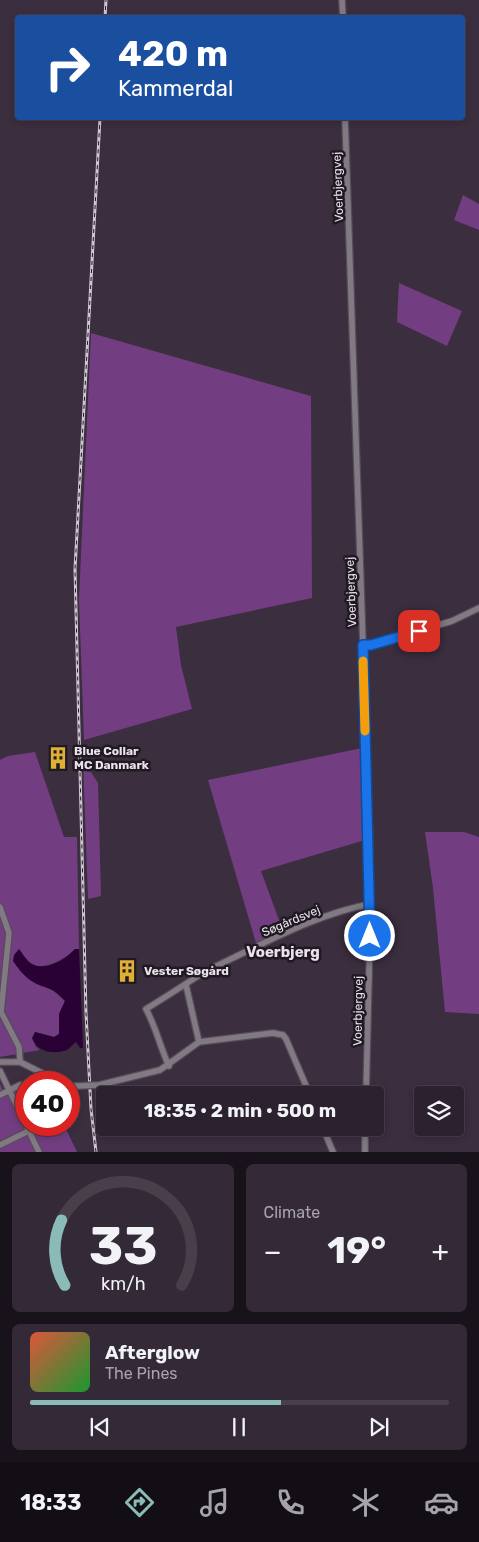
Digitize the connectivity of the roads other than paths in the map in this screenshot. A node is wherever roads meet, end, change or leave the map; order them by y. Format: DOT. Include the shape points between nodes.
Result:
graph roads {
  1 [pos="342,0"];
  2 [pos="343,15"];
  3 [pos="345,120"];
  4 [pos="479,608"];
  5 [pos="363,645"];
  6 [pos="371,904"];
  7 [pos="0,906"];
  8 [pos="186,985"];
  9 [pos="200,1042"];
  10 [pos="0,1062"];
  11 [pos="20,1062"];
  12 [pos="169,1066"];
  13 [pos="0,1071"];
  14 [pos="38,1071"];
  15 [pos="80,1086"];
  16 [pos="306,1086"];
  17 [pos="366,1086"];
  18 [pos="15,1087"];
  19 [pos="9,1090"];
  20 [pos="0,1095"];
  21 [pos="15,1102"];
  22 [pos="19,1136"];
  23 [pos="31,1136"];
  24 [pos="326,1136"];
  25 [pos="365,1136"];
  26 [pos="0,1145"];
  27 [pos="39,1152"];
  28 [pos="333,1152"];
  29 [pos="365,1152"];
  1 -- 2 [label="street"];
  3 -- 5 [label="street, Voerbjergvej"];
  4 -- 5 [label="street" via="452,621"];
  5 -- 6 [label="street, Voerbjergvej"];
  6 -- 8 [label="street, Søgårdsvej" via="300,927 197,976"];
  6 -- 17 [label="street, Voerbjergvej"];
  7 -- 11 [label="street" via="9,933 1,1012 19,1047"];
  8 -- 9 [label="street"];
  8 -- 12 [label="street, Søgårdsvej" via="146,1009 156,1026"];
  9 -- 12 [label="street"];
  9 -- 16 [label="street" via="282,1035"];
  10 -- 11 [label="street"];
  11 -- 14 [label="street"];
  12 -- 15 [label="street, bridge" via="99,1085"];
  13 -- 19 [label="street"];
  18 -- 19 [label="street"];
  19 -- 20 [label="street"];
  19 -- 21 [label="street"];
  22 -- 26 [label="street"];
  23 -- 27 [label="street"];
  24 -- 28 [label="street"];
  25 -- 29 [label="street"];
}
